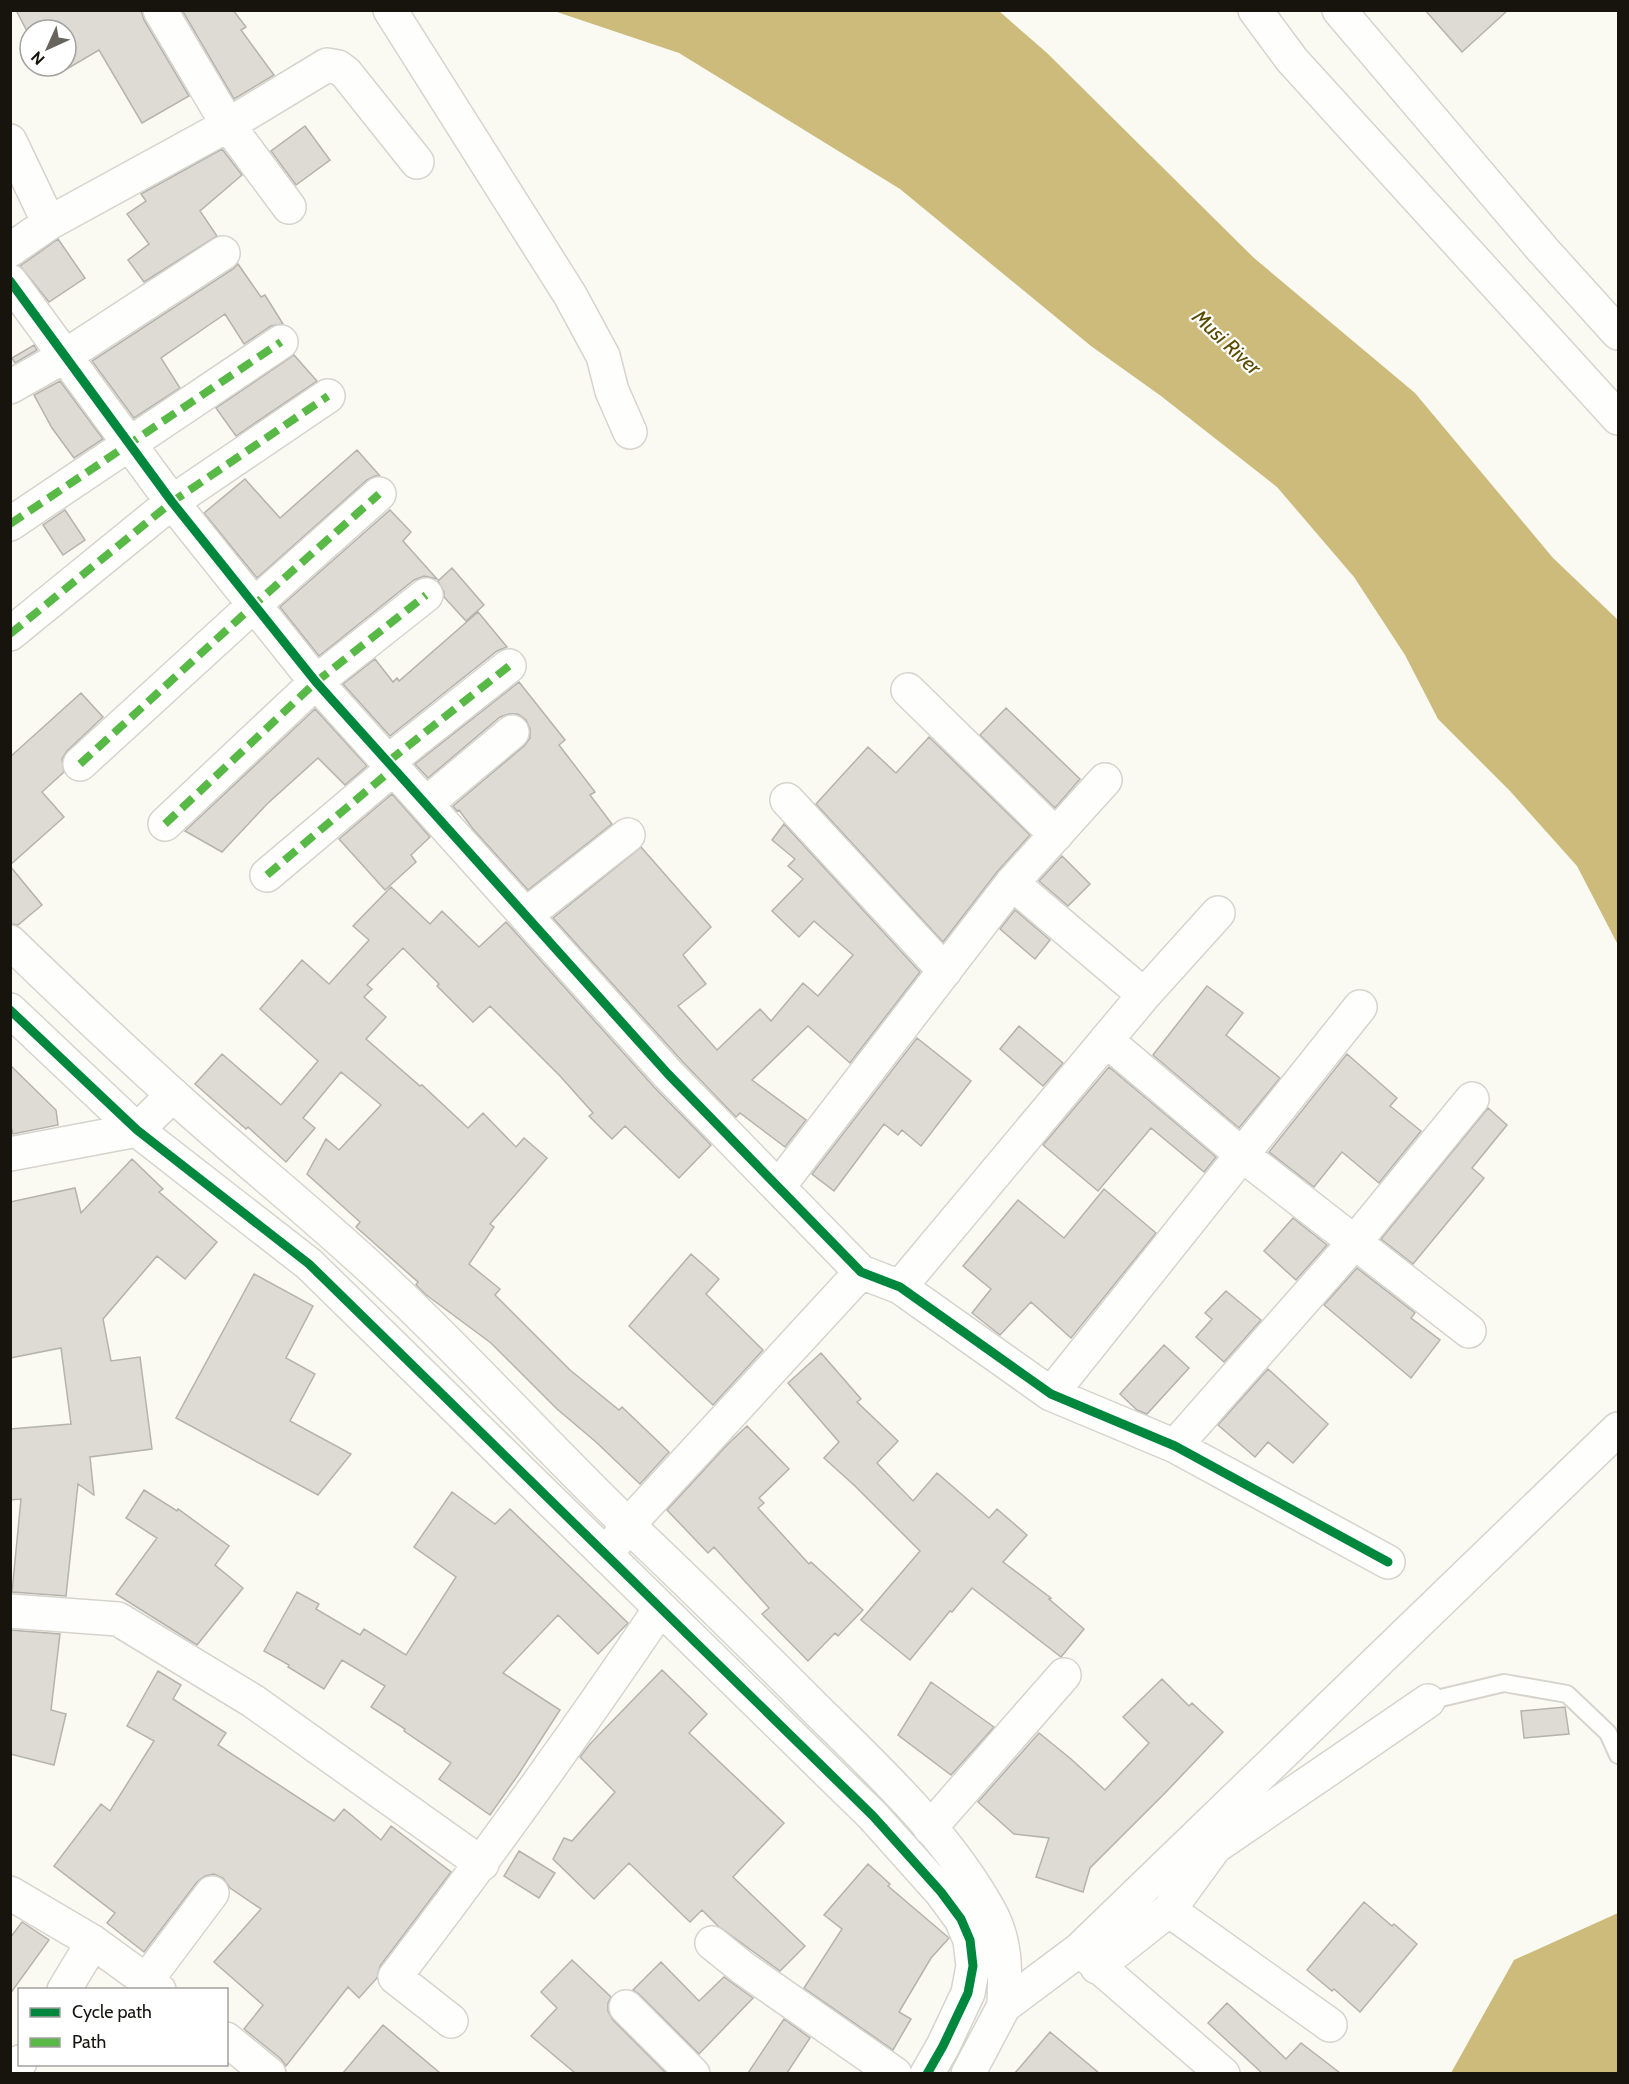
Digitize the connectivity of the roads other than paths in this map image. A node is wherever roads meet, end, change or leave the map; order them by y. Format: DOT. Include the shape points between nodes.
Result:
graph roads {
  1 [pos="160,10"];
  2 [pos="390,10"];
  3 [pos="1255,10"];
  4 [pos="1339,10"];
  5 [pos="228,125"];
  6 [pos="10,141"];
  7 [pos="417,162"];
  8 [pos="289,207"];
  9 [pos="49,222"];
  10 [pos="10,250"];
  11 [pos="223,253"];
  12 [pos="10,281"];
  13 [pos="1618,333"];
  14 [pos="281,342"];
  15 [pos="65,356"];
  16 [pos="10,387"];
  17 [pos="328,396"];
  18 [pos="1618,418"];
  19 [pos="630,432"];
  20 [pos="129,443"];
  21 [pos="379,494"];
  22 [pos="172,502"];
  23 [pos="10,524"];
  24 [pos="426,595"];
  25 [pos="254,605"];
  26 [pos="10,633"];
  27 [pos="509,666"];
  28 [pos="316,682"];
  29 [pos="908,690"];
  30 [pos="512,732"];
  31 [pos="80,764"];
  32 [pos="392,764"];
  33 [pos="1105,780"];
  34 [pos="787,800"];
  35 [pos="426,803"];
  36 [pos="165,824"];
  37 [pos="628,835"];
  38 [pos="1056,835"];
  39 [pos="267,875"];
  40 [pos="1012,883"];
  41 [pos="1218,913"];
  42 [pos="526,915"];
  43 [pos="10,942"];
  44 [pos="945,971"];
  45 [pos="1144,995"];
  46 [pos="1360,1007"];
  47 [pos="11,1011"];
  48 [pos="1106,1040"];
  49 [pos="173,1095"];
  50 [pos="1472,1099"];
  51 [pos="137,1130"];
  52 [pos="10,1154"];
  53 [pos="1241,1154"];
  54 [pos="779,1186"];
  55 [pos="1354,1243"];
  56 [pos="861,1272"];
  57 [pos="900,1287"];
  58 [pos="1469,1331"];
  59 [pos="1051,1394"];
  60 [pos="1618,1429"];
  61 [pos="1175,1446"];
  62 [pos="628,1525"];
  63 [pos="606,1555"];
  64 [pos="1388,1563"];
  65 [pos="660,1609"];
  66 [pos="10,1611"];
  67 [pos="1064,1675"];
  68 [pos="1428,1701"];
  69 [pos="1618,1755"];
  70 [pos="930,1828"];
  71 [pos="482,1864"];
  72 [pos="10,1893"];
  73 [pos="212,1893"];
  74 [pos="1169,1910"];
  75 [pos="93,1942"];
  76 [pos="712,1943"];
  77 [pos="1088,1959"];
  78 [pos="153,1985"];
  79 [pos="65,1988"];
  80 [pos="962,2006"];
  81 [pos="1004,2006"];
  82 [pos="626,2007"];
  83 [pos="451,2021"];
  84 [pos="1330,2025"];
  85 [pos="228,2041"];
  86 [pos="269,2073"];
  87 [pos="693,2073"];
  88 [pos="895,2073"];
  89 [pos="927,2073"];
  90 [pos="968,2073"];
  91 [pos="1223,2073"];
  1 -- 5 [label="street"];
  2 -- 19 [label="street" via="570,295 603,356 612,391"];
  3 -- 18 [label="street" via="1293,60"];
  4 -- 13 [label="street"];
  5 -- 7 [label="street" via="327,65 338,67"];
  5 -- 8 [label="street"];
  5 -- 9 [label="street"];
  6 -- 9 [label="street"];
  9 -- 10 [label="street"];
  11 -- 15 [label="street"];
  12 -- 15 [label="street"];
  14 -- 20 [label="street"];
  15 -- 16 [label="street"];
  15 -- 20 [label="street"];
  17 -- 22 [label="street"];
  20 -- 22 [label="street"];
  20 -- 23 [label="street"];
  21 -- 25 [label="street"];
  22 -- 25 [label="street"];
  22 -- 26 [label="street"];
  24 -- 28 [label="street"];
  25 -- 28 [label="street"];
  25 -- 31 [label="street"];
  27 -- 32 [label="street"];
  28 -- 32 [label="street"];
  28 -- 36 [label="street"];
  29 -- 38 [label="street"];
  30 -- 35 [label="street"];
  32 -- 35 [label="street"];
  32 -- 39 [label="street"];
  33 -- 38 [label="street"];
  34 -- 44 [label="street"];
  35 -- 42 [label="street"];
  37 -- 42 [label="street"];
  38 -- 40 [label="street"];
  40 -- 44 [label="street"];
  40 -- 45 [label="street"];
  41 -- 45 [label="street"];
  42 -- 54 [label="street" via="668,1074"];
  43 -- 49 [label="street"];
  44 -- 54 [label="street"];
  45 -- 48 [label="street"];
  46 -- 53 [label="street"];
  47 -- 51 [label="street"];
  48 -- 53 [label="street"];
  48 -- 57 [label="street"];
  49 -- 51 [label="street"];
  49 -- 62 [label="street" via="391,1286"];
  50 -- 55 [label="street"];
  51 -- 52 [label="street"];
  51 -- 63 [label="street" via="309,1264"];
  53 -- 55 [label="street"];
  53 -- 59 [label="street"];
  54 -- 56 [label="street"];
  55 -- 58 [label="street"];
  55 -- 61 [label="street"];
  56 -- 57 [label="street"];
  56 -- 62 [label="street"];
  57 -- 59 [label="street"];
  59 -- 61 [label="street"];
  60 -- 77 [label="street"];
  61 -- 64 [label="street"];
  62 -- 63 [label="street"];
  62 -- 70 [label="street" via="874,1766"];
  63 -- 65 [label="street"];
  65 -- 71 [label="street"];
  65 -- 80 [label="street" via="873,1816 941,1892 961,1919 970,1940 972,1966"];
  66 -- 71 [label="street" via="118,1619 253,1701"];
  67 -- 70 [label="street"];
  68 -- 69 [label="lane" via="1504,1683 1567,1694 1608,1733"];
  68 -- 74 [label="street" via="1215,1847"];
  70 -- 81 [label="street" via="957,1859 999,1931 1006,1966"];
  71 -- 83 [label="street" via="395,1977"];
  72 -- 75 [label="street"];
  73 -- 78 [label="street"];
  74 -- 77 [label="street"];
  74 -- 84 [label="street"];
  75 -- 78 [label="street"];
  75 -- 79 [label="street"];
  76 -- 88 [label="street"];
  77 -- 81 [label="street"];
  77 -- 91 [label="street"];
  80 -- 81 [label="street"];
  80 -- 89 [label="street"];
  81 -- 90 [label="street"];
  82 -- 87 [label="street"];
  85 -- 86 [label="street"];
}
